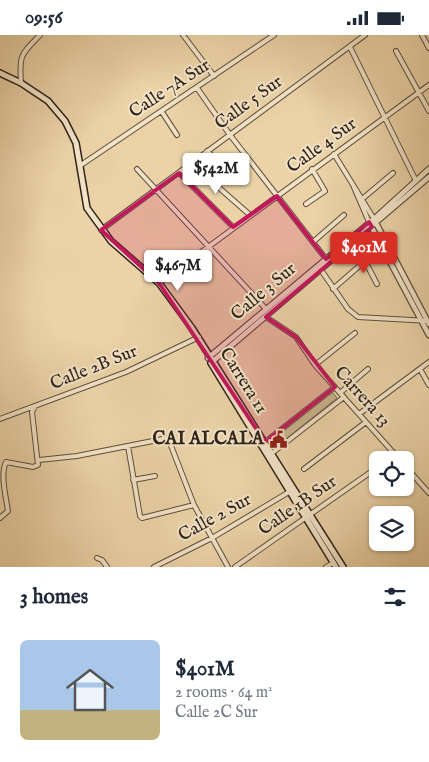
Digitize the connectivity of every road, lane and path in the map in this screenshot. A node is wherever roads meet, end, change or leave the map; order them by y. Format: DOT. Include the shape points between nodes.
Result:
graph roads {
  1 [pos="40,35"];
  2 [pos="183,35"];
  3 [pos="274,35"];
  4 [pos="365,35"];
  5 [pos="422,35"];
  6 [pos="350,47"];
  7 [pos="429,49"];
  8 [pos="396,51"];
  9 [pos="0,73"];
  10 [pos="214,76"];
  11 [pos="21,83"];
  12 [pos="429,85"];
  13 [pos="197,88"];
  14 [pos="419,91"];
  15 [pos="429,111"];
  16 [pos="162,112"];
  17 [pos="385,117"];
  18 [pos="177,135"];
  19 [pos="230,135"];
  20 [pos="207,151"];
  21 [pos="334,154"];
  22 [pos="192,164"];
  23 [pos="81,165"];
  24 [pos="138,169"];
  25 [pos="312,169"];
  26 [pos="429,169"];
  27 [pos="179,173"];
  28 [pos="393,173"];
  29 [pos="234,177"];
  30 [pos="429,177"];
  31 [pos="416,181"];
  32 [pos="158,189"];
  33 [pos="277,195"];
  34 [pos="361,200"];
  35 [pos="306,204"];
  36 [pos="250,215"];
  37 [pos="344,215"];
  38 [pos="373,223"];
  39 [pos="233,227"];
  40 [pos="101,230"];
  41 [pos="313,242"];
  42 [pos="209,245"];
  43 [pos="382,246"];
  44 [pos="326,259"];
  45 [pos="364,261"];
  46 [pos="321,270"];
  47 [pos="159,283"];
  48 [pos="377,284"];
  49 [pos="333,289"];
  50 [pos="266,309"];
  51 [pos="266,317"];
  52 [pos="421,320"];
  53 [pos="428,322"];
  54 [pos="355,333"];
  55 [pos="429,335"];
  56 [pos="197,338"];
  57 [pos="211,359"];
  58 [pos="429,362"];
  59 [pos="315,365"];
  60 [pos="368,369"];
  61 [pos="420,369"];
  62 [pos="429,385"];
  63 [pos="334,387"];
  64 [pos="340,393"];
  65 [pos="344,397"];
  66 [pos="35,406"];
  67 [pos="359,415"];
  68 [pos="0,419"];
  69 [pos="366,422"];
  70 [pos="265,442"];
  71 [pos="128,447"];
  72 [pos="391,451"];
  73 [pos="270,455"];
  74 [pos="39,460"];
  75 [pos="304,469"];
  76 [pos="369,473"];
  77 [pos="414,476"];
  78 [pos="155,477"];
  79 [pos="133,480"];
  80 [pos="289,493"];
  81 [pos="429,493"];
  82 [pos="194,505"];
  83 [pos="311,513"];
  84 [pos="0,518"];
  85 [pos="305,518"];
  86 [pos="212,537"];
  87 [pos="97,559"];
  88 [pos="334,565"];
  89 [pos="107,567"];
  90 [pos="154,567"];
  91 [pos="228,567"];
  92 [pos="235,567"];
  93 [pos="326,567"];
  94 [pos="343,567"];
  1 -- 11 [label="street" via="19,61"];
  2 -- 10 [label="street"];
  3 -- 10 [label="street, Calle 7A Sur"];
  4 -- 6 [label="street, Calle 5 Sur"];
  5 -- 7 [label="street"];
  6 -- 17 [label="street"];
  6 -- 19 [label="street, Calle 5 Sur"];
  8 -- 14 [label="street"];
  9 -- 11 [label="main road, Carrera 11"];
  10 -- 13 [label="street, Calle 7A Sur"];
  11 -- 23 [label="main road, Carrera 11" via="48,101 65,121 76,143"];
  12 -- 14 [label="street, Calle 4 Sur"];
  13 -- 16 [label="street, Calle 7A Sur"];
  13 -- 19 [label="street"];
  14 -- 15 [label="street"];
  14 -- 17 [label="street, Calle 4 Sur"];
  16 -- 18 [label="street"];
  16 -- 23 [label="street, Calle 7A Sur"];
  17 -- 21 [label="street, Calle 4 Sur"];
  17 -- 31 [label="street"];
  19 -- 20 [label="street, Calle 5 Sur"];
  19 -- 33 [label="street"];
  20 -- 22 [label="street, Calle 5 Sur"];
  20 -- 29 [label="street"];
  21 -- 25 [label="street, Calle 4 Sur"];
  21 -- 34 [label="street"];
  22 -- 27 [label="street, Calle 5 Sur"];
  22 -- 36 [label="street"];
  23 -- 40 [label="main road, Carrera 11" via="87,208"];
  24 -- 32 [label="street"];
  25 -- 33 [label="street, Calle 4 Sur"];
  25 -- 35 [label="street" via="325,191"];
  26 -- 31 [label="street, Calle 3 Sur"];
  27 -- 32 [label="street, Calle 5 Sur"];
  27 -- 39 [label="street"];
  28 -- 34 [label="street"];
  30 -- 38 [label="street, Calle 3 Sur"];
  31 -- 38 [label="street, Calle 3 Sur"];
  32 -- 40 [label="street, Calle 5 Sur"];
  32 -- 42 [label="street"];
  33 -- 36 [label="street, Calle 4 Sur"];
  33 -- 41 [label="street"];
  34 -- 38 [label="street"];
  36 -- 39 [label="street, Calle 4 Sur"];
  37 -- 41 [label="street"];
  38 -- 43 [label="street"];
  38 -- 44 [label="street, Calle 3 Sur"];
  38 -- 46 [label="street, Calle 3 Sur"];
  38 -- 53 [label="street"];
  39 -- 42 [label="street, Calle 4 Sur"];
  40 -- 47 [label="main road, Carrera 11"];
  41 -- 44 [label="street"];
  42 -- 47 [label="street, Calle 4 Sur"];
  42 -- 50 [label="street"];
  43 -- 45 [label="street"];
  43 -- 52 [label="street"];
  44 -- 50 [label="street, Calle 3 Sur"];
  45 -- 48 [label="street"];
  45 -- 49 [label="street"];
  46 -- 49 [label="street"];
  46 -- 51 [label="street, Calle 3 Sur"];
  47 -- 56 [label="main road, Carrera 11"];
  49 -- 52 [label="street" via="358,317"];
  50 -- 57 [label="street, Calle 3 Sur"];
  51 -- 57 [label="street, Calle 3 Sur"];
  51 -- 59 [label="street, Carrera 13" via="296,337"];
  52 -- 53 [label="street"];
  52 -- 55 [label="street"];
  54 -- 59 [label="street"];
  56 -- 57 [label="main road, Carrera 11"];
  56 -- 66 [label="street, Calle 2B Sur" via="126,372"];
  57 -- 70 [label="main road, Carrera 11"];
  57 -- 73 [label="main road, Carrera 11"];
  58 -- 61 [label="street"];
  59 -- 63 [label="street, Carrera 13"];
  60 -- 64 [label="street"];
  61 -- 62 [label="street"];
  61 -- 67 [label="street"];
  63 -- 64 [label="street, Carrera 13"];
  63 -- 70 [label="street"];
  64 -- 65 [label="street, Carrera 13"];
  65 -- 67 [label="street, Carrera 13"];
  65 -- 73 [label="street"];
  66 -- 68 [label="street, Calle 2B Sur"];
  66 -- 74 [label="street" via="32,412"];
  67 -- 69 [label="street, Carrera 13"];
  69 -- 72 [label="street, Carrera 13"];
  69 -- 75 [label="street"];
  70 -- 73 [label="main road, Carrera 11"];
  71 -- 74 [label="street"];
  71 -- 79 [label="street"];
  71 -- 82 [label="street" via="168,437"];
  73 -- 80 [label="main road, Carrera 11"];
  73 -- 83 [label="main road, Carrera 11"];
  74 -- 84 [label="street" via="33,467 4,464 1,469 2,489 8,511"];
  76 -- 83 [label="street, Calle 1B Sur"];
  77 -- 81 [label="street"];
  78 -- 79 [label="street"];
  79 -- 82 [label="street" via="142,518"];
  80 -- 85 [label="main road, Carrera 11"];
  80 -- 86 [label="street, Calle 2 Sur"];
  82 -- 86 [label="street"];
  83 -- 85 [label="street, Calle 1B Sur"];
  83 -- 94 [label="main road, Carrera 11"];
  85 -- 88 [label="main road, Carrera 11"];
  85 -- 92 [label="street, Calle 1B Sur"];
  86 -- 90 [label="street, Calle 2 Sur"];
  86 -- 91 [label="street"];
  87 -- 89 [label="street"];
  88 -- 93 [label="street"];
}
